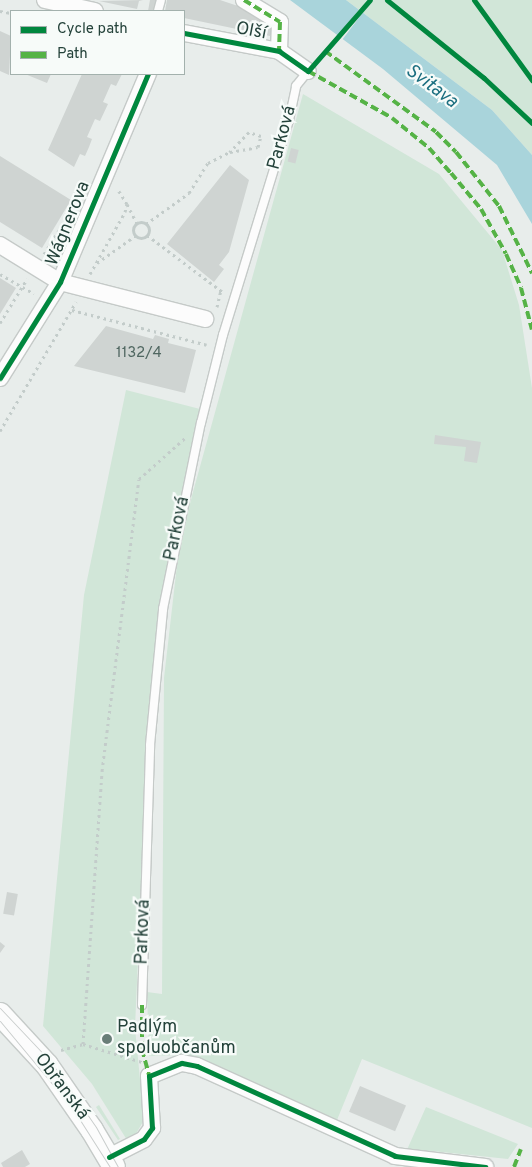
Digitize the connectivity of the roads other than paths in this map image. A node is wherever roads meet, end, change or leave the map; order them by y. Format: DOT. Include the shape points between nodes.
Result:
graph roads {
  1 [pos="45,0"];
  2 [pos="244,0"];
  3 [pos="90,7"];
  4 [pos="185,34"];
  5 [pos="279,51"];
  6 [pos="308,71"];
  7 [pos="148,75"];
  8 [pos="0,245"];
  9 [pos="60,282"];
  10 [pos="205,318"];
  11 [pos="0,378"];
  12 [pos="142,1005"];
  13 [pos="0,1014"];
  14 [pos="112,1162"];
  15 [pos="485,1167"];
  1 -- 3 [label="street"];
  2 -- 5 [label="street, Olší" via="280,22"];
  4 -- 5 [label="street, Olší"];
  5 -- 6 [label="street, Olší"];
  6 -- 12 [label="lane, Parková" via="296,86 201,423 163,609 150,745"];
  7 -- 9 [label="street, Wágnerova"];
  8 -- 9 [label="street, Wágnerova"];
  9 -- 10 [label="street"];
  9 -- 11 [label="street, Wágnerova"];
  13 -- 14 [label="main road, Obřanská" via="46,1065"];
  14 -- 15 [label="street" via="144,1139 152,1128 147,1070 182,1064 197,1066 395,1156"];
}
